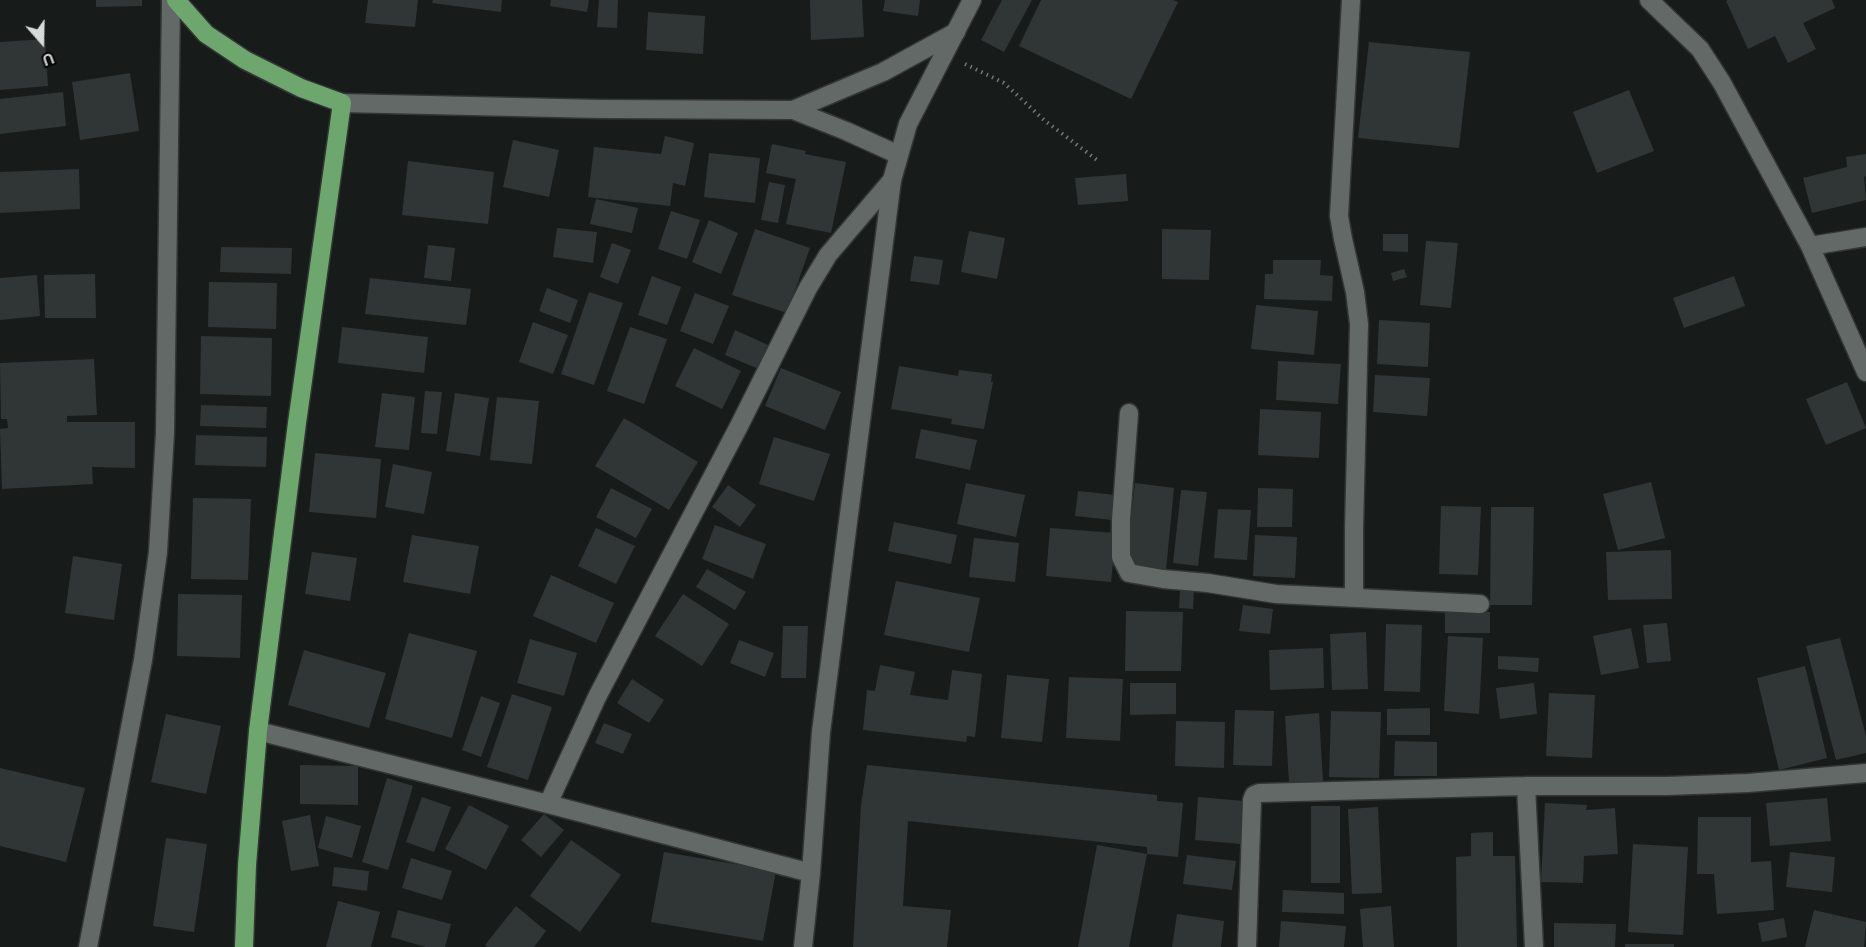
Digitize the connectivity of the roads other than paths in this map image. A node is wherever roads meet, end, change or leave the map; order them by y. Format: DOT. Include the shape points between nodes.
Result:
graph roads {
  1 [pos="171,0"];
  2 [pos="176,0"];
  3 [pos="972,0"];
  4 [pos="1351,0"];
  5 [pos="1649,0"];
  6 [pos="956,32"];
  7 [pos="342,103"];
  8 [pos="793,110"];
  9 [pos="899,155"];
  10 [pos="892,180"];
  11 [pos="1866,237"];
  12 [pos="1810,246"];
  13 [pos="1866,372"];
  14 [pos="1129,413"];
  15 [pos="1354,598"];
  16 [pos="1480,604"];
  17 [pos="258,731"];
  18 [pos="1866,772"];
  19 [pos="1526,786"];
  20 [pos="548,804"];
  21 [pos="811,873"];
  22 [pos="88,947"];
  23 [pos="244,947"];
  24 [pos="803,947"];
  25 [pos="1247,947"];
  26 [pos="1534,947"];
  1 -- 22 [label="street" via="165,433 158,552 143,660"];
  2 -- 7 [label="highway" via="206,34 244,60"];
  3 -- 6 [label="street"];
  4 -- 15 [label="street" via="1339,216 1359,324"];
  5 -- 12 [label="street" via="1700,49"];
  6 -- 8 [label="street" via="883,72"];
  6 -- 9 [label="street" via="908,124"];
  7 -- 8 [label="street"];
  7 -- 17 [label="highway"];
  8 -- 9 [label="street"];
  9 -- 10 [label="street"];
  10 -- 20 [label="street" via="828,255 808,288 597,697"];
  10 -- 21 [label="street" via="821,732"];
  11 -- 12 [label="street"];
  12 -- 13 [label="street"];
  14 -- 15 [label="street" via="1121,557 1129,573 1276,594"];
  15 -- 16 [label="street"];
  17 -- 20 [label="street"];
  17 -- 23 [label="highway"];
  18 -- 19 [label="street" via="1748,783"];
  19 -- 25 [label="street" via="1256,794 1252,800"];
  19 -- 26 [label="street"];
  20 -- 21 [label="street"];
  21 -- 24 [label="street"];
}
